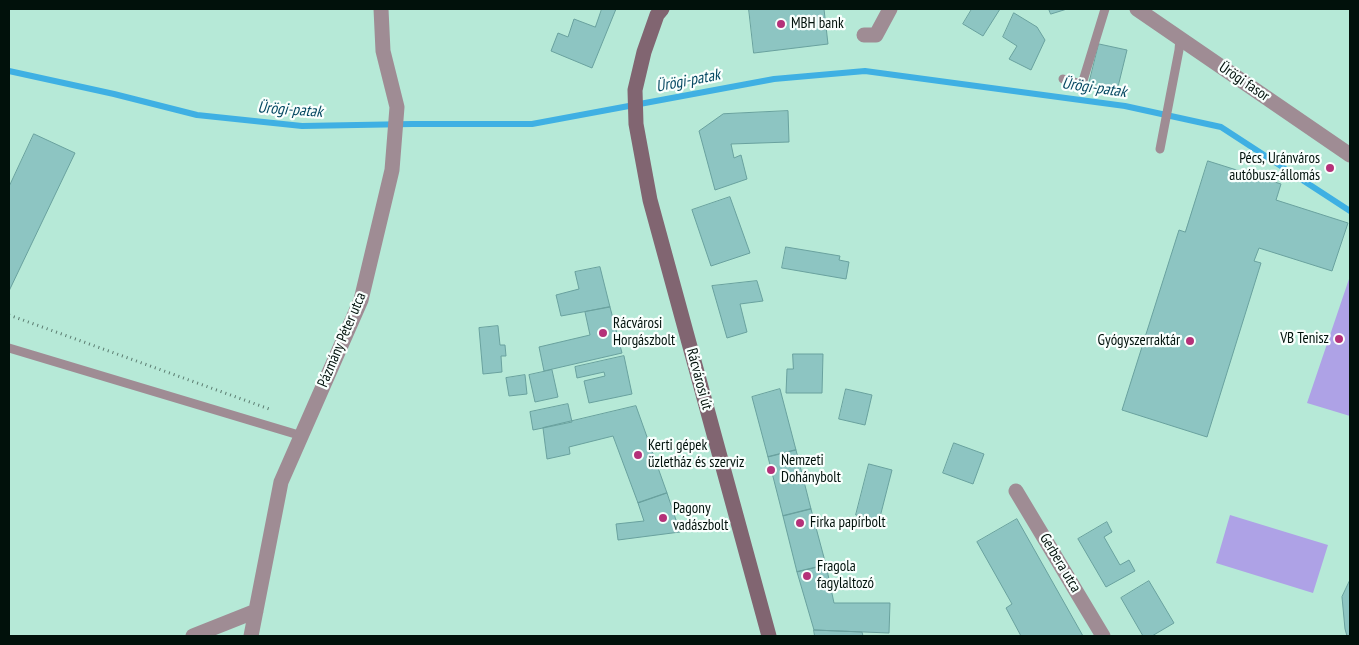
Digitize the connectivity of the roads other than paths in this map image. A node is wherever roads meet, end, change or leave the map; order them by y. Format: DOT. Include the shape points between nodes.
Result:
graph roads {
  1 [pos="381,9"];
  2 [pos="662,9"];
  3 [pos="890,9"];
  4 [pos="1105,9"];
  5 [pos="1137,9"];
  6 [pos="864,35"];
  7 [pos="1180,38"];
  8 [pos="1062,78"];
  9 [pos="1160,149"];
  10 [pos="1350,155"];
  11 [pos="9,348"];
  12 [pos="302,436"];
  13 [pos="1016,490"];
  14 [pos="256,611"];
  15 [pos="193,636"];
  16 [pos="251,636"];
  17 [pos="769,636"];
  18 [pos="1103,636"];
  1 -- 12 [label="street, Pázmány Péter utca" via="382,51 397,107 392,170 361,300"];
  2 -- 17 [label="street, Rácvárosi út" via="644,52 635,90 636,124 650,200"];
  3 -- 6 [label="street" via="876,35"];
  4 -- 8 [label="lane" via="1082,84"];
  5 -- 7 [label="street, Ürögi fasor"];
  7 -- 9 [label="lane"];
  7 -- 10 [label="street, Ürögi fasor"];
  11 -- 12 [label="lane"];
  12 -- 14 [label="street, Pázmány Péter utca" via="281,482"];
  13 -- 18 [label="street, Gerbera utca"];
  14 -- 15 [label="street"];
  14 -- 16 [label="street, Pázmány Péter utca"];
}
